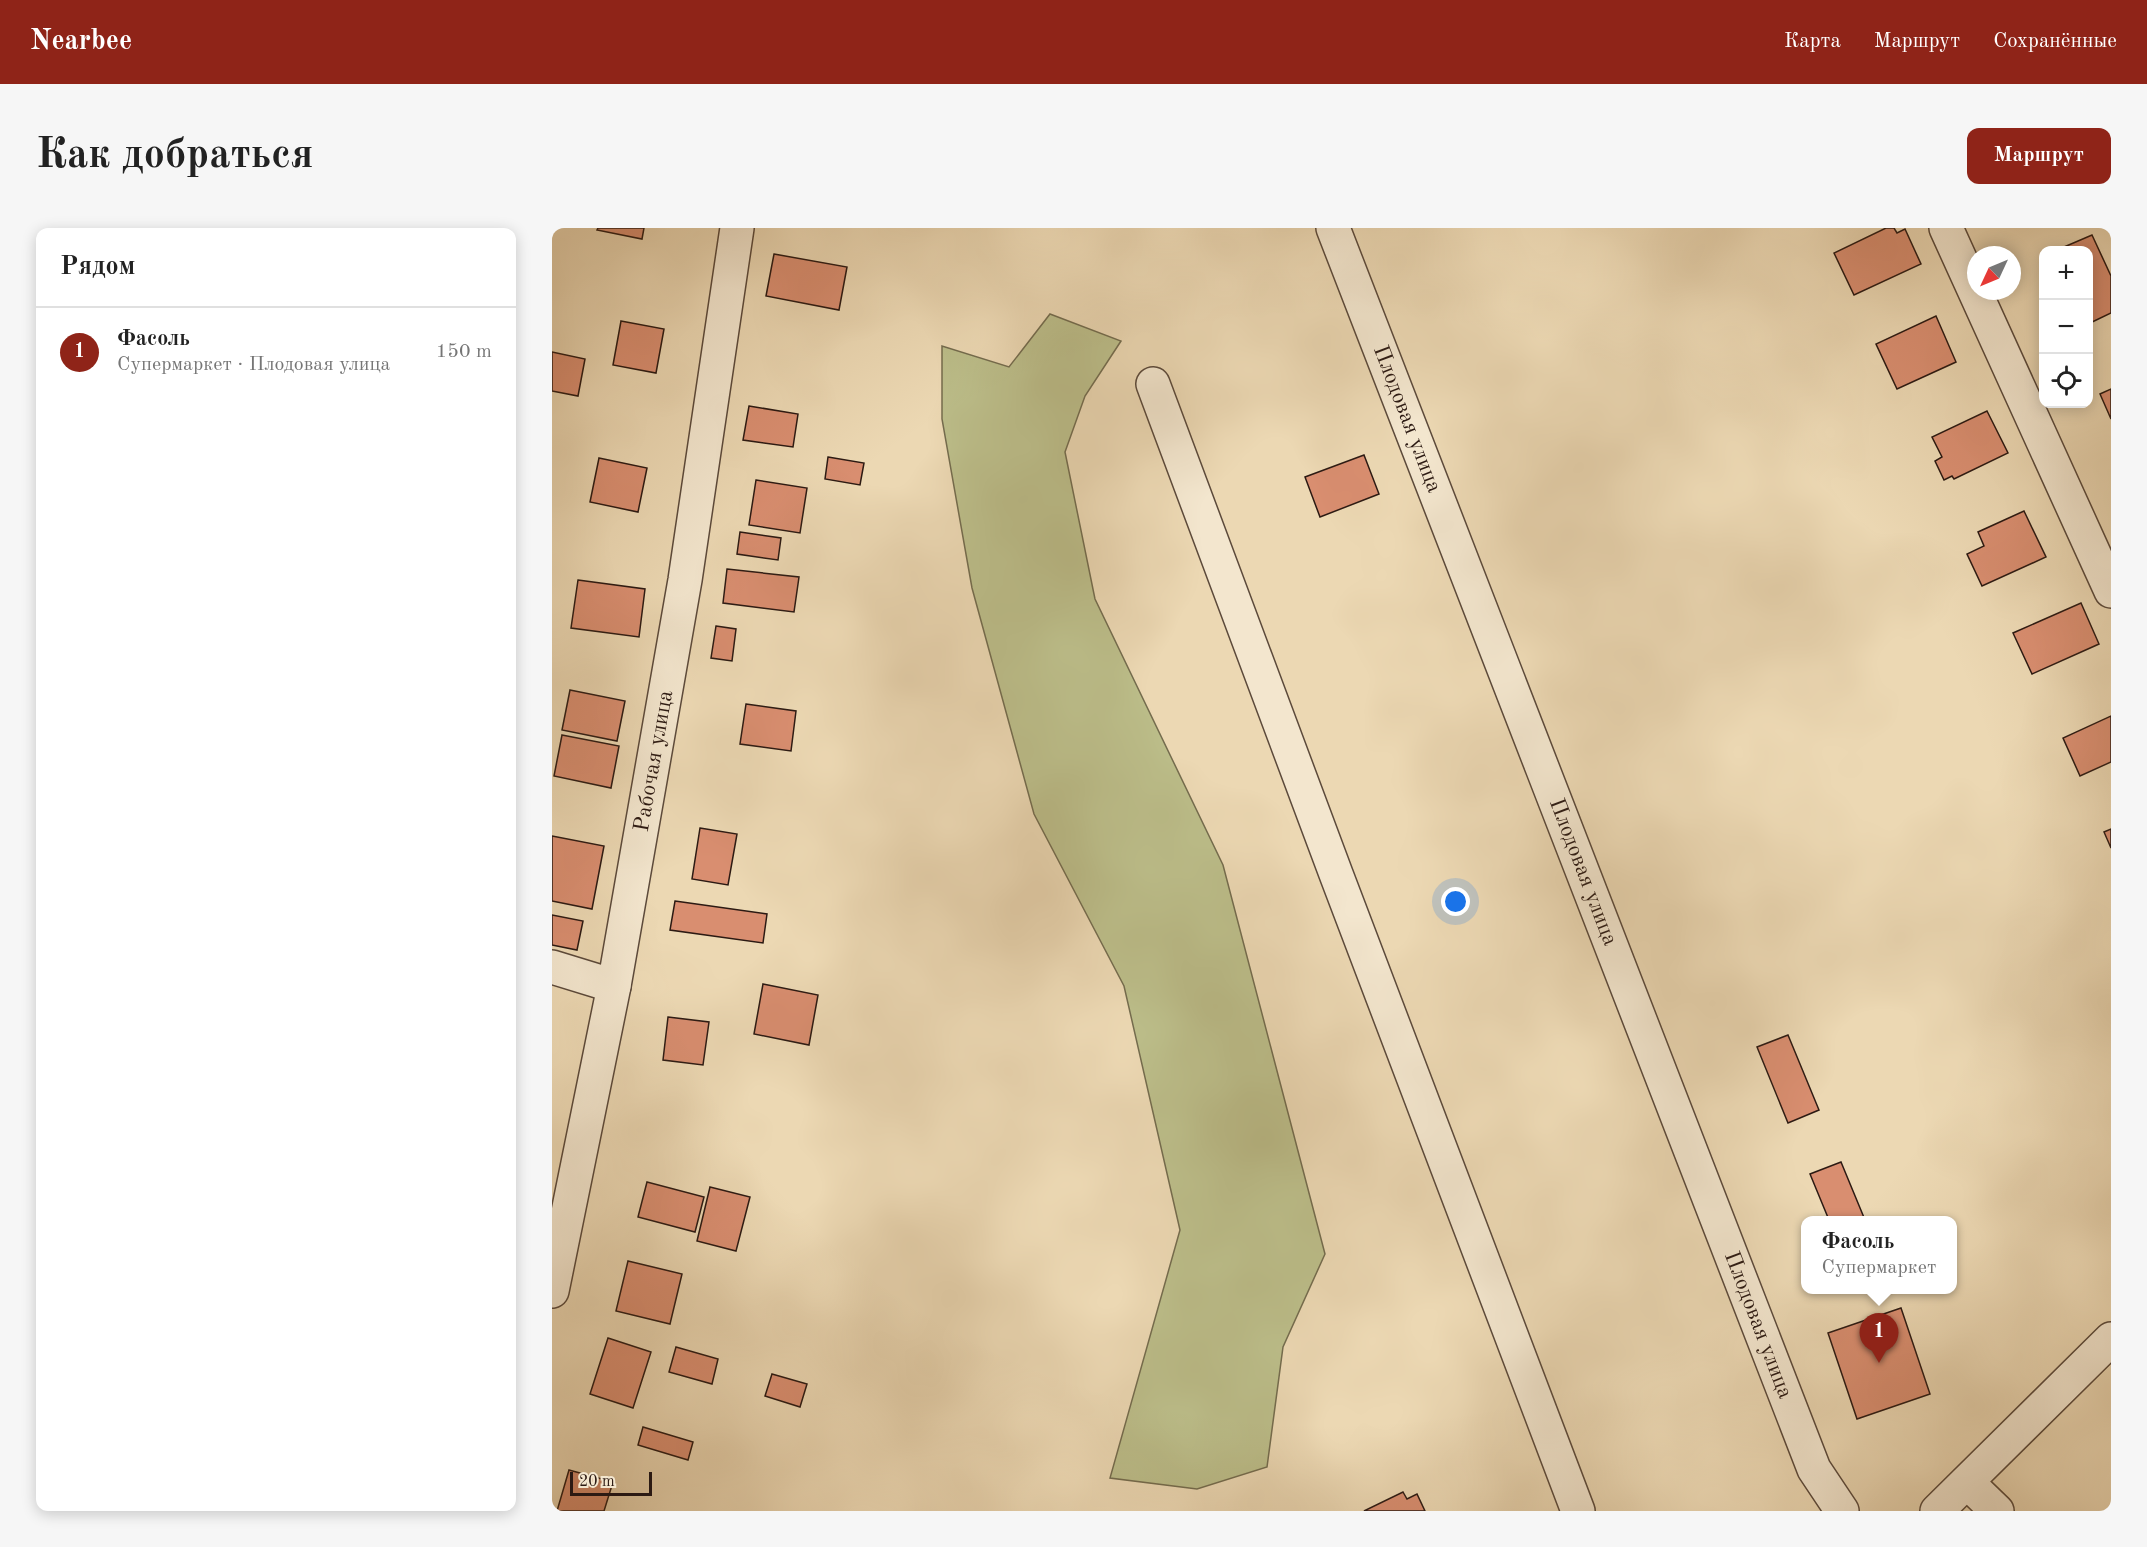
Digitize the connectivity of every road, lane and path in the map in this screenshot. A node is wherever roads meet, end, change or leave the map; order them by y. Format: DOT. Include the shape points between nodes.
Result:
graph roads {
  1 [pos="737,228"];
  2 [pos="1333,228"];
  3 [pos="1946,228"];
  4 [pos="1153,384"];
  5 [pos="2111,591"];
  6 [pos="552,967"];
  7 [pos="614,986"];
  8 [pos="552,1292"];
  9 [pos="2111,1339"];
  10 [pos="1967,1482"];
  11 [pos="1578,1511"];
  12 [pos="1842,1511"];
  13 [pos="1937,1511"];
  14 [pos="1997,1511"];
  1 -- 7 [label="street, Рабочая улица" via="685,580"];
  2 -- 12 [label="street, Плодовая улица" via="1814,1469"];
  3 -- 5 [label="street"];
  4 -- 11 [label="street"];
  6 -- 7 [label="street"];
  7 -- 8 [label="street, Рабочая улица"];
  9 -- 10 [label="street"];
  10 -- 13 [label="street"];
  10 -- 14 [label="street"];
}
